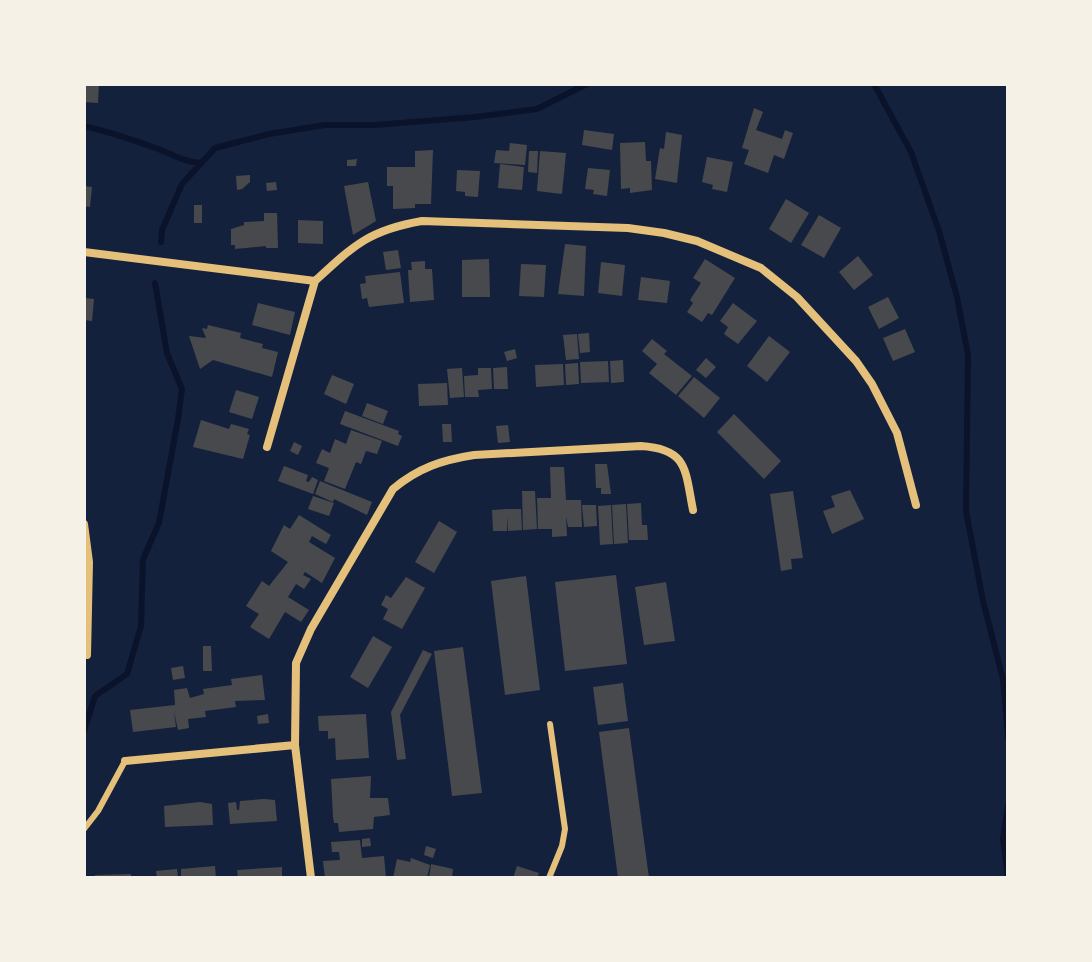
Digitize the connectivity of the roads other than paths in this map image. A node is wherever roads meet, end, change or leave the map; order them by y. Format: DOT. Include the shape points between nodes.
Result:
graph roads {
  1 [pos="84,252"];
  2 [pos="315,281"];
  3 [pos="267,447"];
  4 [pos="916,505"];
  5 [pos="693,510"];
  6 [pos="84,524"];
  7 [pos="87,655"];
  8 [pos="550,724"];
  9 [pos="295,745"];
  10 [pos="125,761"];
  11 [pos="84,829"];
  12 [pos="311,878"];
  13 [pos="549,878"];
  1 -- 2 [label="street"];
  2 -- 3 [label="street"];
  2 -- 4 [label="street" via="372,234 422,221 628,228 697,241 742,258 778,280 856,361 897,433"];
  5 -- 9 [label="street" via="685,470 675,454 660,447 474,455 409,475 388,496 301,647 296,663"];
  6 -- 7 [label="street" via="89,562"];
  8 -- 13 [label="lane" via="565,829"];
  9 -- 10 [label="street"];
  9 -- 12 [label="street"];
  10 -- 11 [label="lane"];
}
